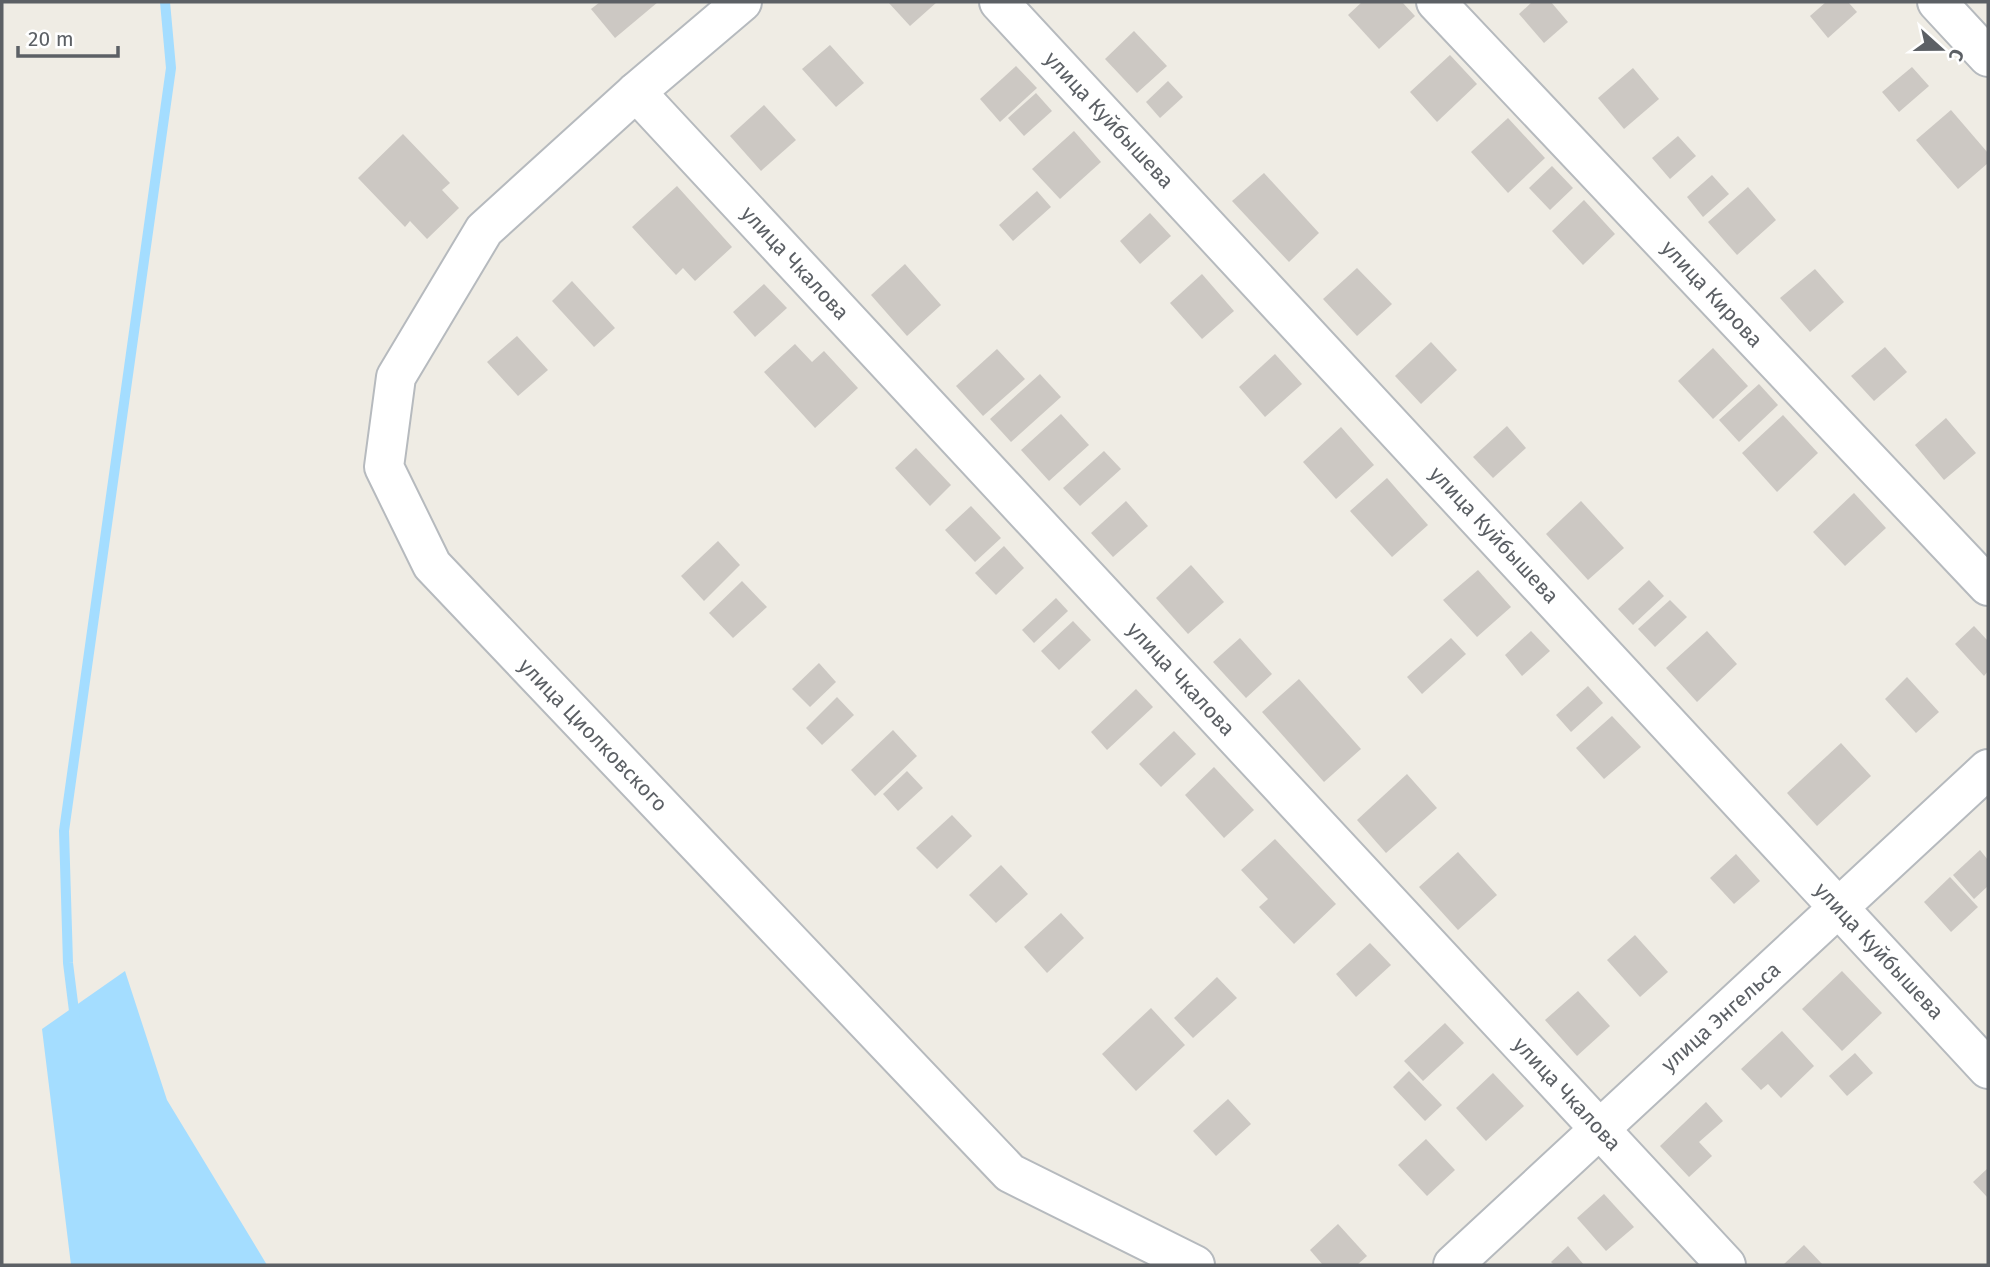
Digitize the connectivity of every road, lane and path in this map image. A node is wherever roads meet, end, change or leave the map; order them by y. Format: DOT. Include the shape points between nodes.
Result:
graph roads {
  1 [pos="742,2"];
  2 [pos="999,2"];
  3 [pos="1436,2"];
  4 [pos="1937,2"];
  5 [pos="1988,57"];
  6 [pos="636,92"];
  7 [pos="1988,586"];
  8 [pos="1988,769"];
  9 [pos="1839,908"];
  10 [pos="1988,1069"];
  11 [pos="1599,1129"];
  12 [pos="1195,1265"];
  13 [pos="1453,1265"];
  14 [pos="1726,1265"];
  1 -- 6 [label="street, улица Циолковского"];
  2 -- 9 [label="street, улица Куйбышева"];
  3 -- 7 [label="street, улица Кирова"];
  4 -- 5 [label="street"];
  6 -- 11 [label="street, улица Чкалова"];
  6 -- 12 [label="street, улица Циолковского" via="484,230 396,377 384,467 432,565 1010,1173"];
  8 -- 9 [label="street, улица Энгельса"];
  9 -- 10 [label="street, улица Куйбышева"];
  9 -- 11 [label="street, улица Энгельса"];
  11 -- 13 [label="street, улица Энгельса"];
  11 -- 14 [label="street, улица Чкалова"];
}
